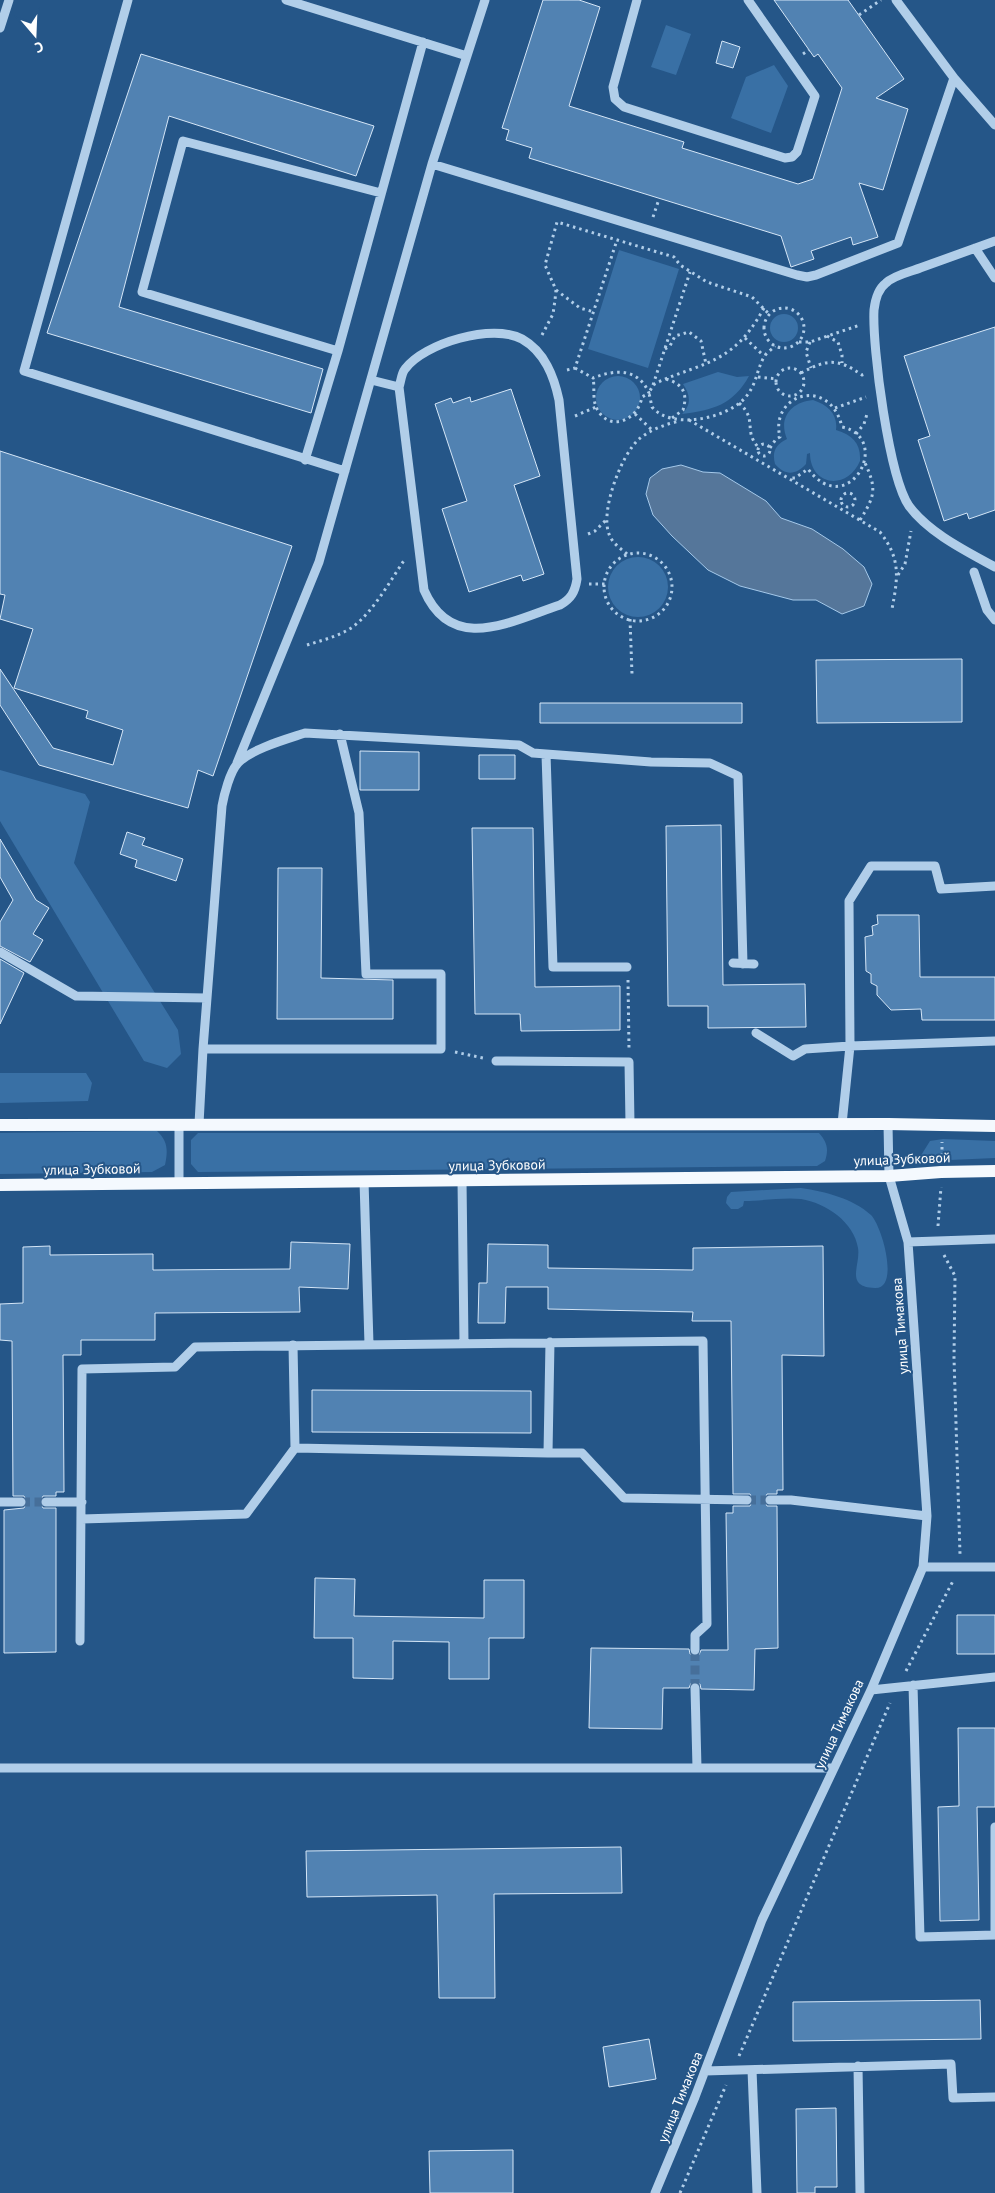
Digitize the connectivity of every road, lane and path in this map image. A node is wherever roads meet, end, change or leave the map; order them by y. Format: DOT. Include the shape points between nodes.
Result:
graph roads {
  1 [pos="9,0"];
  2 [pos="128,0"];
  3 [pos="286,0"];
  4 [pos="485,0"];
  5 [pos="637,0"];
  6 [pos="748,0"];
  7 [pos="881,0"];
  8 [pos="896,0"];
  9 [pos="859,15"];
  10 [pos="0,28"];
  11 [pos="423,42"];
  12 [pos="467,56"];
  13 [pos="954,78"];
  14 [pos="994,122"];
  15 [pos="432,164"];
  16 [pos="381,193"];
  17 [pos="617,240"];
  18 [pos="995,241"];
  19 [pos="975,248"];
  20 [pos="690,272"];
  21 [pos="995,278"];
  22 [pos="556,290"];
  23 [pos="764,308"];
  24 [pos="594,312"];
  25 [pos="769,314"];
  26 [pos="874,320"];
  27 [pos="827,336"];
  28 [pos="745,338"];
  29 [pos="798,342"];
  30 [pos="810,342"];
  31 [pos="775,346"];
  32 [pos="533,348"];
  33 [pos="665,349"];
  34 [pos="338,351"];
  35 [pos="764,356"];
  36 [pos="842,363"];
  37 [pos="706,364"];
  38 [pos="576,368"];
  39 [pos="811,368"];
  40 [pos="878,369"];
  41 [pos="567,370"];
  42 [pos="801,373"];
  43 [pos="758,377"];
  44 [pos="593,378"];
  45 [pos="666,378"];
  46 [pos="777,379"];
  47 [pos="371,380"];
  48 [pos="653,385"];
  49 [pos="399,387"];
  50 [pos="881,392"];
  51 [pos="649,393"];
  52 [pos="798,396"];
  53 [pos="739,403"];
  54 [pos="596,408"];
  55 [pos="835,408"];
  56 [pos="635,414"];
  57 [pos="671,419"];
  58 [pos="688,420"];
  59 [pos="683,421"];
  60 [pos="561,422"];
  61 [pos="652,430"];
  62 [pos="758,447"];
  63 [pos="770,448"];
  64 [pos="768,454"];
  65 [pos="305,460"];
  66 [pos="865,463"];
  67 [pos="770,467"];
  68 [pos="345,471"];
  69 [pos="789,478"];
  70 [pos="844,485"];
  71 [pos="846,494"];
  72 [pos="850,506"];
  73 [pos="914,511"];
  74 [pos="849,513"];
  75 [pos="606,519"];
  76 [pos="860,520"];
  77 [pos="418,540"];
  78 [pos="573,543"];
  79 [pos="627,555"];
  80 [pos="995,567"];
  81 [pos="974,572"];
  82 [pos="898,575"];
  83 [pos="892,609"];
  84 [pos="630,619"];
  85 [pos="995,620"];
  86 [pos="308,645"];
  87 [pos="632,674"];
  88 [pos="340,734"];
  89 [pos="546,754"];
  90 [pos="237,763"];
  91 [pos="995,886"];
  92 [pos="0,952"];
  93 [pos="733,963"];
  94 [pos="743,964"];
  95 [pos="754,964"];
  96 [pos="628,967"];
  97 [pos="206,998"];
  98 [pos="756,1033"];
  99 [pos="995,1041"];
  100 [pos="850,1046"];
  101 [pos="202,1049"];
  102 [pos="441,1049"];
  103 [pos="496,1061"];
  104 [pos="630,1062"];
  105 [pos="179,1124"];
  106 [pos="199,1124"];
  107 [pos="630,1124"];
  108 [pos="842,1124"];
  109 [pos="888,1124"];
  110 [pos="0,1125"];
  111 [pos="995,1126"];
  112 [pos="995,1172"];
  113 [pos="889,1176"];
  114 [pos="462,1180"];
  115 [pos="364,1181"];
  116 [pos="179,1183"];
  117 [pos="0,1185"];
  118 [pos="995,1239"];
  119 [pos="908,1242"];
  120 [pos="550,1342"];
  121 [pos="464,1343"];
  122 [pos="369,1344"];
  123 [pos="293,1345"];
  124 [pos="296,1448"];
  125 [pos="548,1453"];
  126 [pos="707,1500"];
  127 [pos="747,1500"];
  128 [pos="770,1500"];
  129 [pos="0,1502"];
  130 [pos="21,1502"];
  131 [pos="46,1502"];
  132 [pos="82,1502"];
  133 [pos="927,1516"];
  134 [pos="82,1519"];
  135 [pos="923,1567"];
  136 [pos="995,1567"];
  137 [pos="80,1641"];
  138 [pos="695,1650"];
  139 [pos="995,1677"];
  140 [pos="913,1685"];
  141 [pos="695,1688"];
  142 [pos="871,1690"];
  143 [pos="0,1768"];
  144 [pos="697,1768"];
  145 [pos="834,1768"];
  146 [pos="995,1827"];
  147 [pos="858,2066"];
  148 [pos="752,2070"];
  149 [pos="705,2071"];
  150 [pos="995,2097"];
  151 [pos="655,2193"];
  152 [pos="757,2193"];
  153 [pos="860,2193"];
  1 -- 10 [label="street"];
  2 -- 65 [label="street" via="24,371"];
  3 -- 11 [label="street"];
  4 -- 12 [label="street"];
  5 -- 6 [label="street" via="613,87 615,99 624,107 785,158 792,157 797,152 815,96"];
  7 -- 9 [label="path"];
  8 -- 13 [label="street"];
  11 -- 12 [label="street"];
  11 -- 16 [label="street"];
  12 -- 15 [label="street"];
  13 -- 14 [label="street"];
  13 -- 15 [label="street" via="898,243 807,277"];
  15 -- 47 [label="street"];
  16 -- 34 [label="street"];
  16 -- 34 [label="street" via="183,141 157,235 142,292"];
  17 -- 20 [label="path" via="674,257"];
  17 -- 22 [label="path" via="557,222 545,265"];
  17 -- 24 [label="path"];
  18 -- 19 [label="street"];
  19 -- 21 [label="street"];
  19 -- 26 [label="street" via="886,283 877,294"];
  20 -- 23 [label="path" via="707,282 744,293"];
  20 -- 33 [label="path"];
  22 -- 24 [label="path" via="580,308"];
  22 -- 32 [label="path" via="553,314"];
  23 -- 25 [label="path"];
  23 -- 28 [label="path"];
  24 -- 38 [label="path"];
  25 -- 29 [label="path" via="777,309 795,311 804,326"];
  25 -- 31 [label="path" via="763,330 766,339"];
  26 -- 27 [label="path"];
  26 -- 40 [label="street"];
  27 -- 30 [label="path"];
  27 -- 36 [label="path" via="838,342"];
  28 -- 35 [label="path"];
  28 -- 37 [label="path"];
  29 -- 30 [label="path"];
  29 -- 31 [label="path" via="790,347"];
  30 -- 39 [label="path" via="806,352"];
  31 -- 35 [label="path"];
  32 -- 49 [label="street" via="522,339 502,334 475,335 443,344 418,356 403,370"];
  32 -- 60 [label="street" via="547,364 555,382"];
  33 -- 37 [label="path" via="675,336 689,332 701,341"];
  33 -- 48 [label="path"];
  34 -- 65 [label="street"];
  35 -- 43 [label="path"];
  36 -- 39 [label="path" via="835,361"];
  36 -- 40 [label="path" via="862,375"];
  37 -- 45 [label="path"];
  38 -- 41 [label="path"];
  38 -- 44 [label="path"];
  39 -- 42 [label="path"];
  40 -- 50 [label="street"];
  42 -- 46 [label="path" via="796,369 784,369"];
  42 -- 52 [label="path" via="804,384"];
  43 -- 46 [label="path"];
  43 -- 53 [label="path"];
  44 -- 51 [label="path" via="626,371 639,377"];
  44 -- 54 [label="path"];
  45 -- 48 [label="path"];
  45 -- 57 [label="path" via="681,386 685,393 683,410"];
  46 -- 52 [label="path" via="777,385 785,394"];
  47 -- 49 [label="street"];
  47 -- 68 [label="street"];
  48 -- 51 [label="path"];
  49 -- 77 [label="street"];
  50 -- 55 [label="path"];
  50 -- 73 [label="street" via="900,485"];
  51 -- 56 [label="path" via="642,397"];
  51 -- 57 [label="path" via="657,413"];
  52 -- 55 [label="path" via="824,398"];
  52 -- 63 [label="path" via="784,408 779,424 780,437"];
  53 -- 58 [label="path" via="725,411"];
  53 -- 62 [label="path" via="750,416 751,436"];
  54 -- 56 [label="path" via="601,415 618,422"];
  54 -- 60 [label="path"];
  55 -- 66 [label="path" via="842,427 856,434 862,442 866,452"];
  56 -- 61 [label="path"];
  57 -- 59 [label="path"];
  58 -- 59 [label="path"];
  58 -- 67 [label="path"];
  59 -- 61 [label="path"];
  60 -- 78 [label="street"];
  61 -- 75 [label="path" via="627,452"];
  62 -- 63 [label="path" via="764,444"];
  62 -- 64 [label="path" via="760,456"];
  63 -- 64 [label="path"];
  64 -- 67 [label="path"];
  65 -- 68 [label="street"];
  66 -- 70 [label="path" via="854,480"];
  66 -- 76 [label="path" via="874,490 871,503"];
  67 -- 69 [label="path"];
  68 -- 90 [label="street" via="319,562"];
  69 -- 70 [label="path" via="795,478 808,469 823,484"];
  69 -- 74 [label="path"];
  70 -- 71 [label="path"];
  71 -- 72 [label="path" via="841,499"];
  71 -- 72 [label="path" via="854,496"];
  72 -- 74 [label="path"];
  73 -- 80 [label="street" via="941,534"];
  73 -- 82 [label="path" via="909,551"];
  74 -- 76 [label="path"];
  75 -- 78 [label="path" via="595,532"];
  75 -- 79 [label="path" via="614,544"];
  76 -- 82 [label="path" via="880,532 889,544"];
  77 -- 78 [label="street" via="424,590 430,602 451,622 476,630 560,606 570,599 577,579"];
  77 -- 86 [label="path" via="371,608 353,626"];
  79 -- 84 [label="path" via="610,567 604,587 611,607"];
  79 -- 84 [label="path" via="648,554 658,559 665,566 672,586 670,597 658,614 649,619"];
  81 -- 85 [label="street" via="987,610"];
  82 -- 83 [label="path"];
  84 -- 87 [label="path"];
  88 -- 89 [label="street" via="519,745 533,753"];
  88 -- 90 [label="street" via="305,733 272,744"];
  88 -- 102 [label="street" via="359,812 366,974 441,974"];
  89 -- 94 [label="street" via="710,764 738,776"];
  89 -- 96 [label="street" via="552,967"];
  90 -- 97 [label="street" via="222,806"];
  91 -- 100 [label="street" via="941,889 935,866 871,866 849,900"];
  92 -- 97 [label="street" via="76,996"];
  93 -- 94 [label="street"];
  94 -- 95 [label="street"];
  96 -- 104 [label="path"];
  97 -- 101 [label="street"];
  98 -- 100 [label="street" via="794,1056 805,1049"];
  99 -- 100 [label="street"];
  100 -- 108 [label="street"];
  101 -- 102 [label="street"];
  101 -- 106 [label="street"];
  102 -- 103 [label="path"];
  103 -- 104 [label="street"];
  104 -- 107 [label="street"];
  105 -- 106 [label="main road"];
  105 -- 110 [label="main road"];
  105 -- 116 [label="street"];
  106 -- 107 [label="main road"];
  107 -- 108 [label="main road"];
  108 -- 109 [label="main road"];
  109 -- 111 [label="main road"];
  109 -- 113 [label="street, улица Тимакова"];
  112 -- 113 [label="main road, улица Зубковой"];
  113 -- 114 [label="main road, улица Зубковой"];
  113 -- 119 [label="street, улица Тимакова"];
  114 -- 115 [label="main road, улица Зубковой"];
  114 -- 121 [label="street"];
  115 -- 116 [label="main road, улица Зубковой"];
  115 -- 122 [label="street"];
  116 -- 117 [label="main road, улица Зубковой"];
  118 -- 119 [label="street"];
  119 -- 133 [label="street, улица Тимакова"];
  120 -- 121 [label="street"];
  120 -- 125 [label="street"];
  120 -- 126 [label="street" via="703,1341"];
  121 -- 122 [label="street"];
  122 -- 123 [label="street"];
  123 -- 124 [label="street"];
  123 -- 132 [label="street" via="194,1347 175,1367 82,1369"];
  124 -- 125 [label="street"];
  124 -- 134 [label="street" via="246,1514"];
  125 -- 126 [label="street" via="582,1453 624,1498"];
  126 -- 127 [label="street"];
  126 -- 138 [label="street" via="707,1624 695,1635"];
  128 -- 133 [label="street"];
  129 -- 130 [label="street"];
  131 -- 132 [label="street"];
  132 -- 134 [label="street"];
  133 -- 135 [label="street, улица Тимакова"];
  134 -- 137 [label="street"];
  135 -- 136 [label="street"];
  135 -- 142 [label="street, улица Тимакова"];
  139 -- 140 [label="street"];
  140 -- 142 [label="street"];
  140 -- 146 [label="street" via="920,1937 995,1935"];
  141 -- 144 [label="street"];
  142 -- 145 [label="street, улица Тимакова"];
  143 -- 144 [label="street"];
  144 -- 145 [label="street"];
  145 -- 149 [label="street, улица Тимакова" via="762,1920"];
  147 -- 148 [label="street"];
  147 -- 150 [label="street" via="951,2064 953,2098"];
  147 -- 153 [label="street"];
  148 -- 149 [label="street"];
  148 -- 152 [label="street"];
  149 -- 151 [label="street, улица Тимакова"];
}
